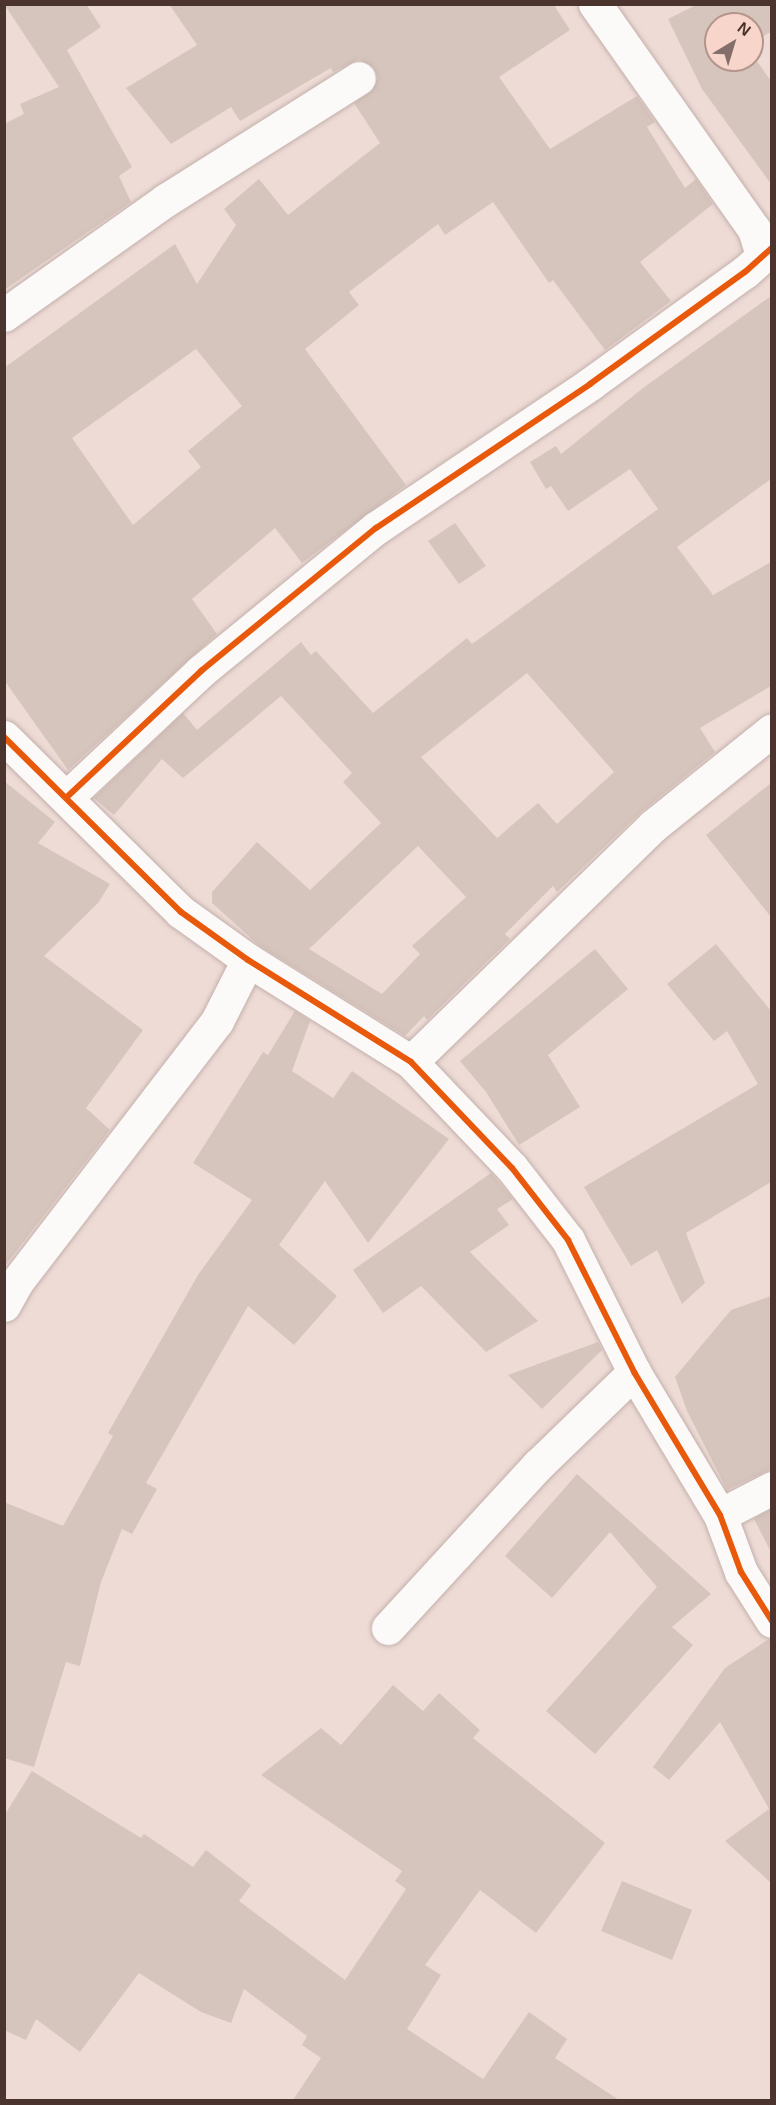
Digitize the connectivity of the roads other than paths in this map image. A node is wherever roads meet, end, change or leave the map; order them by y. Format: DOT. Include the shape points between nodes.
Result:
graph roads {
  1 [pos="595,4"];
  2 [pos="358,78"];
  3 [pos="767,251"];
  4 [pos="4,315"];
  5 [pos="771,730"];
  6 [pos="4,737"];
  7 [pos="68,796"];
  8 [pos="248,960"];
  9 [pos="411,1062"];
  10 [pos="4,1305"];
  11 [pos="634,1372"];
  12 [pos="771,1488"];
  13 [pos="720,1515"];
  14 [pos="771,1621"];
  15 [pos="388,1628"];
  1 -- 3 [label="street"];
  2 -- 4 [label="street" via="166,200"];
  3 -- 7 [label="street" via="745,272 590,384 376,528 201,671"];
  5 -- 9 [label="street" via="654,825"];
  6 -- 7 [label="street"];
  7 -- 8 [label="street" via="181,912"];
  8 -- 9 [label="street"];
  8 -- 10 [label="street" via="218,1021 16,1283"];
  9 -- 11 [label="street" via="512,1168 568,1240"];
  11 -- 13 [label="street"];
  11 -- 15 [label="street" via="538,1465"];
  12 -- 13 [label="street"];
  13 -- 14 [label="street" via="741,1572"];
}
